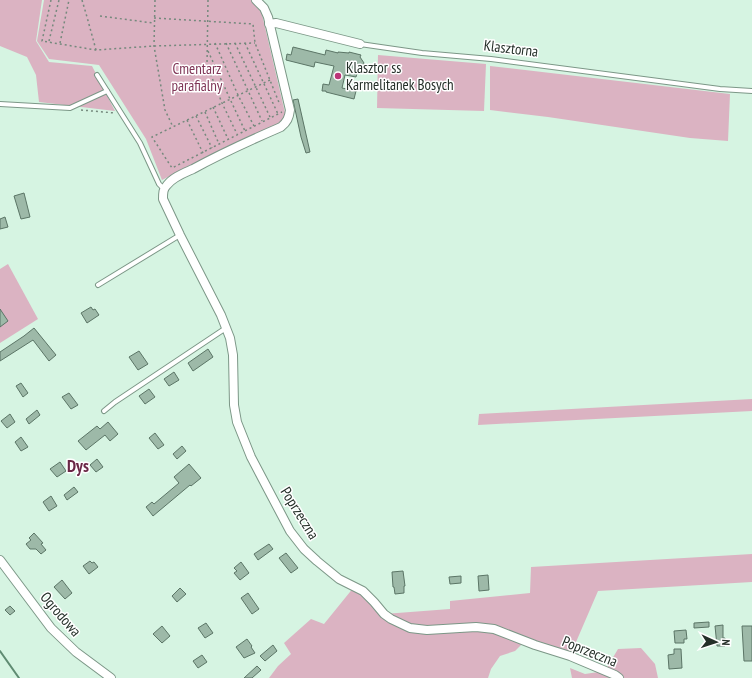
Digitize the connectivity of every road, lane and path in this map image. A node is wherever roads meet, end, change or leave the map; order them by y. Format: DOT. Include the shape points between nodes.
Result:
graph roads {
  1 [pos="51,0"];
  2 [pos="59,0"];
  3 [pos="69,0"];
  4 [pos="82,0"];
  5 [pos="155,0"];
  6 [pos="208,0"];
  7 [pos="256,0"];
  8 [pos="100,16"];
  9 [pos="154,18"];
  10 [pos="208,21"];
  11 [pos="153,23"];
  12 [pos="270,24"];
  13 [pos="49,42"];
  14 [pos="226,43"];
  15 [pos="235,43"];
  16 [pos="245,43"];
  17 [pos="255,43"];
  18 [pos="60,44"];
  19 [pos="208,44"];
  20 [pos="215,44"];
  21 [pos="360,44"];
  22 [pos="154,46"];
  23 [pos="96,50"];
  24 [pos="207,50"];
  25 [pos="97,75"];
  26 [pos="270,80"];
  27 [pos="264,84"];
  28 [pos="256,87"];
  29 [pos="107,91"];
  30 [pos="248,91"];
  31 [pos="752,91"];
  32 [pos="238,95"];
  33 [pos="230,99"];
  34 [pos="222,103"];
  35 [pos="0,104"];
  36 [pos="280,105"];
  37 [pos="213,107"];
  38 [pos="70,108"];
  39 [pos="283,111"];
  40 [pos="205,112"];
  41 [pos="121,113"];
  42 [pos="278,114"];
  43 [pos="196,116"];
  44 [pos="270,118"];
  45 [pos="187,120"];
  46 [pos="262,122"];
  47 [pos="254,126"];
  48 [pos="173,127"];
  49 [pos="245,131"];
  50 [pos="238,135"];
  51 [pos="228,139"];
  52 [pos="220,144"];
  53 [pos="212,148"];
  54 [pos="203,152"];
  55 [pos="164,189"];
  56 [pos="180,235"];
  57 [pos="98,285"];
  58 [pos="226,328"];
  59 [pos="104,411"];
  60 [pos="0,560"];
  61 [pos="111,678"];
  62 [pos="619,678"];
  1 -- 13 [label="path" via="42,41"];
  2 -- 13 [label="path"];
  3 -- 18 [label="path"];
  4 -- 23 [label="path"];
  5 -- 9 [label="path"];
  6 -- 10 [label="path"];
  7 -- 12 [label="street" via="264,8"];
  8 -- 11 [label="path"];
  9 -- 10 [label="path"];
  9 -- 11 [label="path"];
  10 -- 17 [label="path" via="253,24"];
  10 -- 19 [label="path"];
  11 -- 22 [label="path"];
  12 -- 21 [label="street, Klasztorna" via="276,23"];
  12 -- 55 [label="street" via="290,110 286,123 221,153 177,177"];
  13 -- 18 [label="path"];
  14 -- 15 [label="path"];
  14 -- 20 [label="path"];
  14 -- 30 [label="path"];
  15 -- 16 [label="path"];
  15 -- 28 [label="path"];
  16 -- 17 [label="path"];
  16 -- 27 [label="path"];
  17 -- 26 [label="path"];
  18 -- 23 [label="path"];
  19 -- 20 [label="path"];
  19 -- 22 [label="path"];
  19 -- 24 [label="path"];
  20 -- 32 [label="path"];
  21 -- 31 [label="lane, Klasztorna"];
  22 -- 23 [label="path"];
  22 -- 48 [label="path" via="165,110"];
  24 -- 33 [label="path"];
  24 -- 34 [label="path" via="207,65"];
  25 -- 29 [label="lane"];
  26 -- 27 [label="path"];
  26 -- 36 [label="path"];
  27 -- 28 [label="path"];
  27 -- 42 [label="path"];
  28 -- 30 [label="path"];
  28 -- 44 [label="path"];
  29 -- 38 [label="lane"];
  29 -- 41 [label="lane"];
  30 -- 32 [label="path"];
  30 -- 46 [label="path"];
  32 -- 33 [label="path"];
  32 -- 47 [label="path"];
  33 -- 34 [label="path"];
  33 -- 49 [label="path"];
  34 -- 37 [label="path"];
  34 -- 50 [label="path"];
  35 -- 38 [label="lane"];
  37 -- 40 [label="path"];
  37 -- 51 [label="path"];
  38 -- 41 [label="path"];
  39 -- 42 [label="path"];
  40 -- 43 [label="path"];
  40 -- 52 [label="path"];
  41 -- 55 [label="lane"];
  42 -- 44 [label="path"];
  43 -- 45 [label="path"];
  43 -- 53 [label="path"];
  44 -- 46 [label="path"];
  45 -- 48 [label="path"];
  45 -- 54 [label="path"];
  46 -- 47 [label="path"];
  47 -- 49 [label="path"];
  48 -- 54 [label="path" via="152,137 172,168"];
  49 -- 50 [label="path"];
  50 -- 51 [label="path"];
  51 -- 52 [label="path"];
  52 -- 53 [label="path"];
  53 -- 54 [label="path"];
  55 -- 56 [label="street, Poprzeczna" via="163,199"];
  56 -- 57 [label="lane"];
  56 -- 58 [label="street, Poprzeczna"];
  58 -- 59 [label="lane"];
  58 -- 62 [label="street, Poprzeczna" via="233,355 237,422 251,457 290,531 317,562 339,579 363,592 391,619 410,628 426,630 476,626 494,629 570,656"];
  60 -- 61 [label="street, Ogrodowa" via="51,628 76,652"];
}
